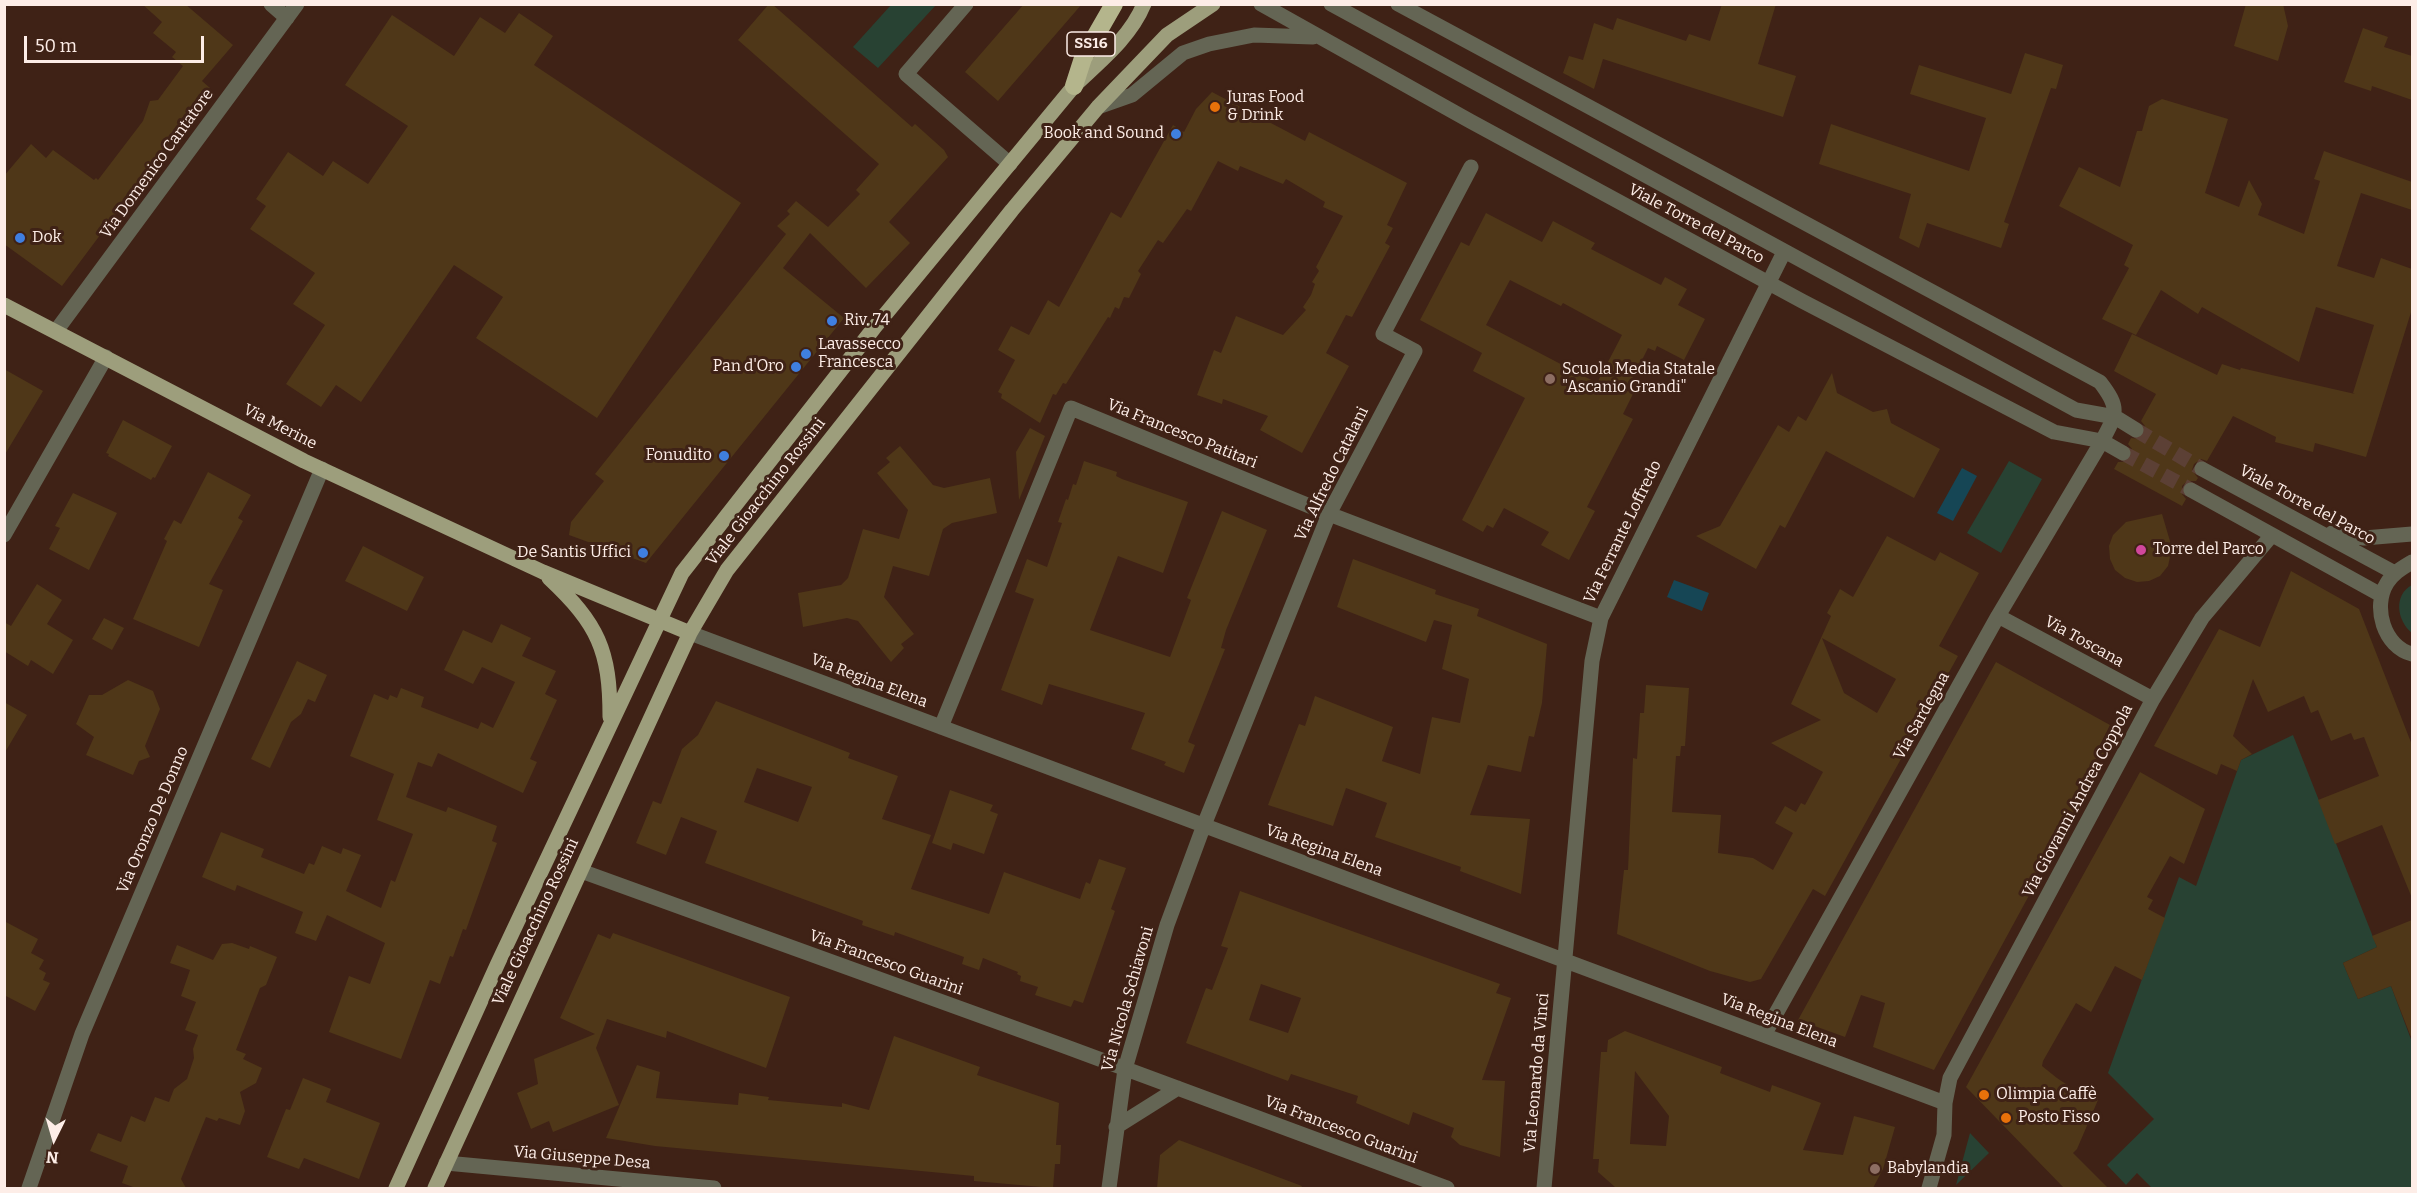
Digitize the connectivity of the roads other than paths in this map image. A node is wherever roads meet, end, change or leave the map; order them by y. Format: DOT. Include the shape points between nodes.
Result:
graph roads {
  1 [pos="271,4"];
  2 [pos="297,4"];
  3 [pos="966,4"];
  4 [pos="1114,4"];
  5 [pos="1143,4"];
  6 [pos="1213,4"];
  7 [pos="1261,4"];
  8 [pos="1331,4"];
  9 [pos="1398,4"];
  10 [pos="287,18"];
  11 [pos="1316,37"];
  12 [pos="1074,86"];
  13 [pos="1098,107"];
  14 [pos="1010,164"];
  15 [pos="1471,167"];
  16 [pos="1784,252"];
  17 [pos="1767,282"];
  18 [pos="4,304"];
  19 [pos="56,332"];
  20 [pos="106,357"];
  21 [pos="2115,417"];
  22 [pos="2136,430"];
  23 [pos="2102,441"];
  24 [pos="2123,453"];
  25 [pos="322,469"];
  26 [pos="2202,469"];
  27 [pos="2191,490"];
  28 [pos="1329,514"];
  29 [pos="2312,527"];
  30 [pos="2412,534"];
  31 [pos="4,535"];
  32 [pos="2272,535"];
  33 [pos="2412,562"];
  34 [pos="543,572"];
  35 [pos="2395,573"];
  36 [pos="2381,595"];
  37 [pos="1998,616"];
  38 [pos="1601,618"];
  39 [pos="658,620"];
  40 [pos="690,633"];
  41 [pos="2412,654"];
  42 [pos="2153,699"];
  43 [pos="610,722"];
  44 [pos="941,728"];
  45 [pos="1204,825"];
  46 [pos="581,872"];
  47 [pos="1565,960"];
  48 [pos="1764,1035"];
  49 [pos="1125,1069"];
  50 [pos="1178,1088"];
  51 [pos="1945,1103"];
  52 [pos="1116,1127"];
  53 [pos="446,1163"];
  54 [pos="640,1185"];
  55 [pos="1425,1185"];
  56 [pos="29,1188"];
  57 [pos="396,1188"];
  58 [pos="435,1188"];
  59 [pos="714,1188"];
  60 [pos="1109,1188"];
  61 [pos="1447,1188"];
  62 [pos="1544,1188"];
  63 [pos="1929,1188"];
  1 -- 10 [label="street"];
  2 -- 10 [label="street, Via Domenico Cantatore"];
  3 -- 14 [label="street" via="906,74"];
  4 -- 12 [label="highway, SS16" via="1083,58"];
  5 -- 12 [label="main road, Viale Gioacchino Rossini" via="1112,51"];
  6 -- 13 [label="main road, Viale Gioacchino Rossini" via="1167,34"];
  7 -- 11 [label="street, Viale Torre del Parco"];
  8 -- 16 [label="street, Viale Torre del Parco"];
  9 -- 21 [label="street" via="2100,382 2115,401"];
  10 -- 19 [label="street, Via Domenico Cantatore"];
  11 -- 13 [label="street" via="1254,35 1209,44 1183,53 1132,95"];
  11 -- 17 [label="street, Viale Torre del Parco"];
  12 -- 14 [label="main road, Viale Gioacchino Rossini"];
  13 -- 40 [label="main road, Viale Gioacchino Rossini" via="748,540"];
  14 -- 39 [label="main road, Viale Gioacchino Rossini" via="689,563"];
  15 -- 28 [label="street, Via Alfredo Catalani" via="1383,334 1415,351"];
  16 -- 17 [label="street, Via Ferrante Loffredo"];
  16 -- 21 [label="street, Viale Torre del Parco" via="2076,410"];
  17 -- 23 [label="street, Viale Torre del Parco" via="2054,432"];
  17 -- 38 [label="street, Via Ferrante Loffredo"];
  18 -- 19 [label="main road, Via Merine"];
  19 -- 20 [label="main road, Via Merine"];
  20 -- 25 [label="main road, Via Merine"];
  20 -- 31 [label="street"];
  21 -- 22 [label="street, Viale Torre del Parco"];
  21 -- 23 [label="street, Via Sardegna"];
  23 -- 24 [label="street, Viale Torre del Parco"];
  23 -- 37 [label="street, Via Sardegna"];
  25 -- 34 [label="main road, Via Merine"];
  25 -- 56 [label="street, Via Oronzo De Donno" via="82,1034"];
  26 -- 29 [label="street, Viale Torre del Parco"];
  27 -- 32 [label="street"];
  28 -- 38 [label="street, Via Francesco Patitari"];
  28 -- 44 [label="street, Via Francesco Patitari" via="1071,408"];
  28 -- 45 [label="street, Via Alfredo Catalani"];
  29 -- 30 [label="street" via="2346,537"];
  29 -- 35 [label="street, Viale Torre del Parco"];
  32 -- 36 [label="street"];
  32 -- 42 [label="street, Via Giovanni Andrea Coppola" via="2202,618"];
  33 -- 35 [label="street"];
  34 -- 39 [label="main road, Via Merine"];
  34 -- 43 [label="main road, Via Merine" via="582,610 597,633 610,684"];
  35 -- 36 [label="street"];
  36 -- 41 [label="street" via="2384,627 2394,642"];
  37 -- 42 [label="street, Via Toscana"];
  37 -- 48 [label="street, Via Sardegna"];
  38 -- 47 [label="street, Via Ferrante Loffredo" via="1592,661"];
  39 -- 40 [label="main road, Via Merine"];
  39 -- 43 [label="main road, Viale Gioacchino Rossini"];
  40 -- 44 [label="street, Via Regina Elena"];
  40 -- 46 [label="main road, Viale Gioacchino Rossini"];
  42 -- 51 [label="street, Via Giovanni Andrea Coppola" via="1950,1078"];
  43 -- 57 [label="main road, Viale Gioacchino Rossini"];
  44 -- 45 [label="street, Via Regina Elena"];
  45 -- 47 [label="street, Via Regina Elena"];
  45 -- 49 [label="street, Via Nicola Schiavoni" via="1164,936"];
  46 -- 49 [label="street, Via Francesco Guarini"];
  46 -- 53 [label="main road, Viale Gioacchino Rossini"];
  47 -- 48 [label="street, Via Regina Elena"];
  47 -- 62 [label="street, Via Leonardo da Vinci"];
  48 -- 51 [label="street, Via Regina Elena"];
  49 -- 50 [label="street, Via Francesco Guarini"];
  49 -- 52 [label="street, Via Nicola Schiavoni"];
  50 -- 52 [label="street"];
  50 -- 55 [label="street, Via Francesco Guarini"];
  51 -- 63 [label="street, Via Giovanni Andrea Coppola" via="1944,1135"];
  52 -- 60 [label="street, Via Nicola Schiavoni"];
  53 -- 54 [label="street, Via Giuseppe Desa"];
  53 -- 58 [label="main road, Viale Gioacchino Rossini"];
  54 -- 59 [label="street, Via Giuseppe Desa"];
  55 -- 61 [label="street, Via Francesco Guarini"];
}
